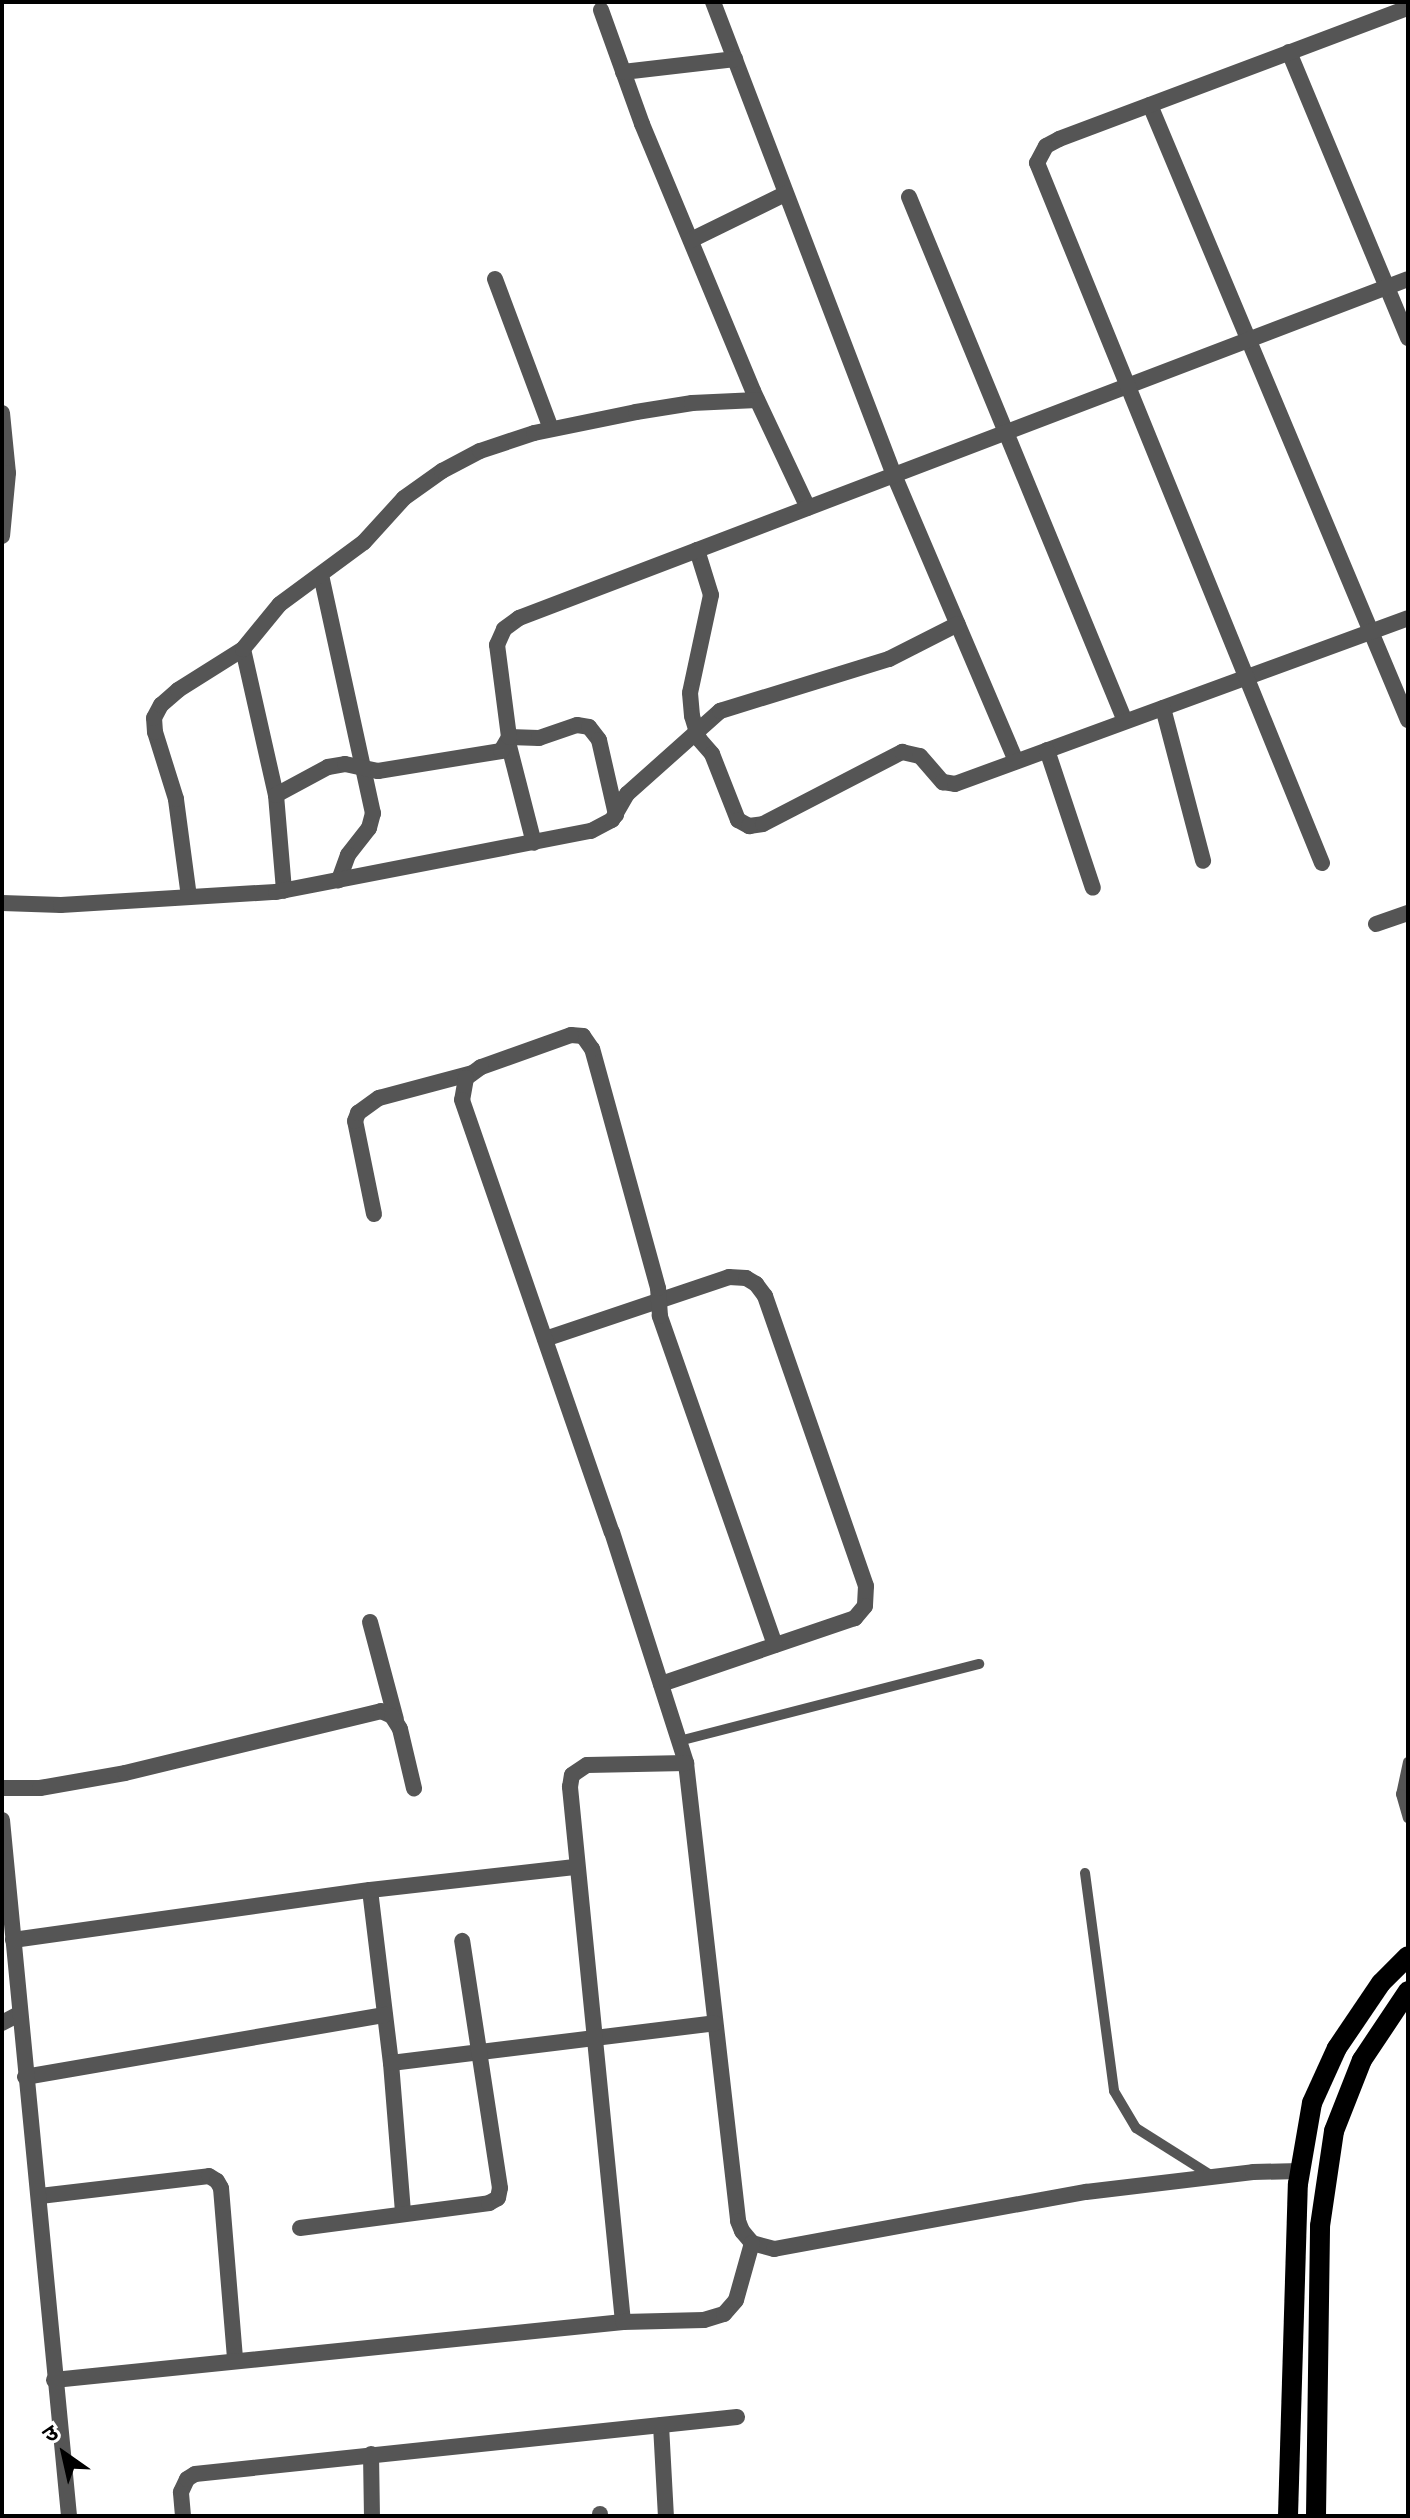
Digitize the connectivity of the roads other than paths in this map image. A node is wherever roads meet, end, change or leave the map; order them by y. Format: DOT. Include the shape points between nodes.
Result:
graph roads {
  1 [pos="713,2"];
  2 [pos="1408,8"];
  3 [pos="1386,9"];
  4 [pos="601,10"];
  5 [pos="1289,52"];
  6 [pos="735,59"];
  7 [pos="623,72"];
  8 [pos="1150,105"];
  9 [pos="785,194"];
  10 [pos="909,197"];
  11 [pos="691,240"];
  12 [pos="495,279"];
  13 [pos="1408,279"];
  14 [pos="1386,287"];
  15 [pos="1408,338"];
  16 [pos="1250,339"];
  17 [pos="1126,386"];
  18 [pos="757,400"];
  19 [pos="2,413"];
  20 [pos="551,429"];
  21 [pos="1008,431"];
  22 [pos="894,475"];
  23 [pos="3,506"];
  24 [pos="808,508"];
  25 [pos="2,536"];
  26 [pos="697,550"];
  27 [pos="321,575"];
  28 [pos="1408,618"];
  29 [pos="958,624"];
  30 [pos="1372,631"];
  31 [pos="243,649"];
  32 [pos="1247,677"];
  33 [pos="1163,708"];
  34 [pos="1408,720"];
  35 [pos="1125,721"];
  36 [pos="696,731"];
  37 [pos="508,740"];
  38 [pos="1047,750"];
  39 [pos="1016,761"];
  40 [pos="362,767"];
  41 [pos="276,795"];
  42 [pos="616,815"];
  43 [pos="534,843"];
  44 [pos="1203,861"];
  45 [pos="1322,863"];
  46 [pos="339,880"];
  47 [pos="1093,888"];
  48 [pos="284,891"];
  49 [pos="189,897"];
  50 [pos="2,903"];
  51 [pos="1408,913"];
  52 [pos="1376,924"];
  53 [pos="472,1073"];
  54 [pos="374,1214"];
  55 [pos="658,1298"];
  56 [pos="545,1339"];
  57 [pos="370,1622"];
  58 [pos="775,1645"];
  59 [pos="979,1664"];
  60 [pos="661,1684"];
  61 [pos="397,1721"];
  62 [pos="679,1741"];
  63 [pos="1408,1762"];
  64 [pos="686,1763"];
  65 [pos="2,1788"];
  66 [pos="414,1788"];
  67 [pos="1404,1790"];
  68 [pos="1408,1818"];
  69 [pos="2,1820"];
  70 [pos="575,1867"];
  71 [pos="1085,1873"];
  72 [pos="370,1890"];
  73 [pos="13,1940"];
  74 [pos="462,1941"];
  75 [pos="1408,1956"];
  76 [pos="1408,1991"];
  77 [pos="19,2014"];
  78 [pos="385,2015"];
  79 [pos="2,2023"];
  80 [pos="715,2023"];
  81 [pos="593,2038"];
  82 [pos="481,2052"];
  83 [pos="391,2063"];
  84 [pos="25,2077"];
  85 [pos="1300,2171"];
  86 [pos="1214,2177"];
  87 [pos="40,2196"];
  88 [pos="403,2213"];
  89 [pos="300,2228"];
  90 [pos="752,2243"];
  91 [pos="623,2322"];
  92 [pos="235,2360"];
  93 [pos="54,2380"];
  94 [pos="737,2417"];
  95 [pos="661,2425"];
  96 [pos="371,2454"];
  97 [pos="69,2516"];
  98 [pos="183,2516"];
  99 [pos="372,2516"];
  100 [pos="666,2516"];
  101 [pos="1288,2516"];
  102 [pos="1316,2516"];
  1 -- 6 [label="street"];
  2 -- 3 [label="street"];
  3 -- 5 [label="street"];
  4 -- 7 [label="street"];
  5 -- 8 [label="street"];
  5 -- 14 [label="street"];
  6 -- 7 [label="street"];
  6 -- 9 [label="street"];
  7 -- 11 [label="street"];
  8 -- 16 [label="street"];
  8 -- 17 [label="street" via="1046,146 1037,163"];
  9 -- 11 [label="street"];
  9 -- 22 [label="street"];
  10 -- 21 [label="street"];
  11 -- 18 [label="street"];
  12 -- 20 [label="street"];
  13 -- 14 [label="street"];
  14 -- 15 [label="street"];
  14 -- 16 [label="street"];
  16 -- 17 [label="street"];
  16 -- 30 [label="street"];
  17 -- 21 [label="street"];
  17 -- 32 [label="street"];
  18 -- 20 [label="street" via="692,403"];
  18 -- 24 [label="street"];
  19 -- 23 [label="street" via="8,473"];
  20 -- 27 [label="street" via="480,451 442,471 404,498 364,542"];
  21 -- 22 [label="street"];
  21 -- 35 [label="street"];
  22 -- 24 [label="street"];
  22 -- 29 [label="street"];
  23 -- 25 [label="street"];
  24 -- 26 [label="street"];
  26 -- 36 [label="street" via="711,587 690,693"];
  26 -- 37 [label="street" via="519,618 504,629 497,645"];
  27 -- 31 [label="street" via="280,604"];
  27 -- 40 [label="street"];
  28 -- 30 [label="street"];
  29 -- 36 [label="street" via="889,659 731,706"];
  29 -- 39 [label="street"];
  30 -- 32 [label="street"];
  30 -- 34 [label="street"];
  31 -- 41 [label="street"];
  31 -- 49 [label="street" via="178,690 154,718 176,799"];
  32 -- 33 [label="street"];
  32 -- 45 [label="street"];
  33 -- 35 [label="street"];
  33 -- 44 [label="street"];
  35 -- 38 [label="street"];
  36 -- 39 [label="street" via="712,754 738,820 749,826 763,824 902,752 920,756 948,784"];
  36 -- 42 [label="street" via="627,794"];
  37 -- 40 [label="street" via="496,754 378,771"];
  37 -- 42 [label="street" via="589,727 599,740"];
  37 -- 43 [label="street"];
  38 -- 39 [label="street"];
  38 -- 47 [label="street"];
  40 -- 41 [label="street" via="328,767"];
  40 -- 46 [label="street" via="372,819"];
  41 -- 48 [label="street"];
  42 -- 43 [label="street" via="600,829"];
  43 -- 46 [label="street"];
  46 -- 48 [label="street"];
  48 -- 49 [label="street"];
  49 -- 50 [label="street"];
  51 -- 52 [label="street"];
  53 -- 54 [label="street" via="379,1098 358,1113 355,1121"];
  53 -- 55 [label="street" via="571,1035 583,1036 592,1049"];
  53 -- 56 [label="street" via="462,1085 462,1100"];
  55 -- 56 [label="street"];
  55 -- 58 [label="street"];
  55 -- 58 [label="street" via="729,1277 746,1278 765,1296 866,1586 865,1606 855,1618"];
  56 -- 60 [label="street"];
  57 -- 61 [label="street"];
  58 -- 60 [label="street"];
  59 -- 62 [label="lane"];
  60 -- 62 [label="street"];
  61 -- 65 [label="street" via="387,1712 371,1712 125,1773 40,1788"];
  61 -- 66 [label="street"];
  62 -- 64 [label="street"];
  63 -- 67 [label="lane"];
  64 -- 70 [label="street" via="597,1763 579,1768 570,1787"];
  64 -- 80 [label="street"];
  67 -- 68 [label="lane"];
  69 -- 73 [label="street"];
  70 -- 72 [label="street"];
  70 -- 81 [label="street"];
  71 -- 86 [label="lane" via="1114,2091 1136,2128"];
  72 -- 73 [label="street"];
  72 -- 78 [label="street"];
  73 -- 77 [label="street"];
  74 -- 82 [label="street"];
  75 -- 85 [label="main road" via="1381,1983 1337,2048 1312,2103"];
  76 -- 102 [label="main road" via="1362,2060 1334,2131 1320,2226"];
  77 -- 79 [label="street"];
  77 -- 84 [label="street"];
  78 -- 83 [label="street"];
  78 -- 84 [label="street"];
  80 -- 81 [label="street"];
  80 -- 90 [label="street" via="738,2221"];
  81 -- 82 [label="street"];
  81 -- 91 [label="street"];
  82 -- 83 [label="street"];
  82 -- 88 [label="street" via="498,2198"];
  83 -- 88 [label="street"];
  84 -- 87 [label="street"];
  85 -- 86 [label="street"];
  85 -- 101 [label="main road"];
  86 -- 90 [label="street" via="1086,2192 774,2249"];
  87 -- 92 [label="street" via="209,2176 217,2181"];
  87 -- 93 [label="street"];
  88 -- 89 [label="street"];
  90 -- 91 [label="street" via="736,2300 724,2314 704,2320"];
  91 -- 92 [label="street"];
  92 -- 93 [label="street"];
  93 -- 97 [label="street"];
  94 -- 95 [label="street"];
  95 -- 96 [label="street"];
  95 -- 100 [label="street"];
  96 -- 98 [label="street" via="195,2474 181,2492"];
  96 -- 99 [label="street"];
}
